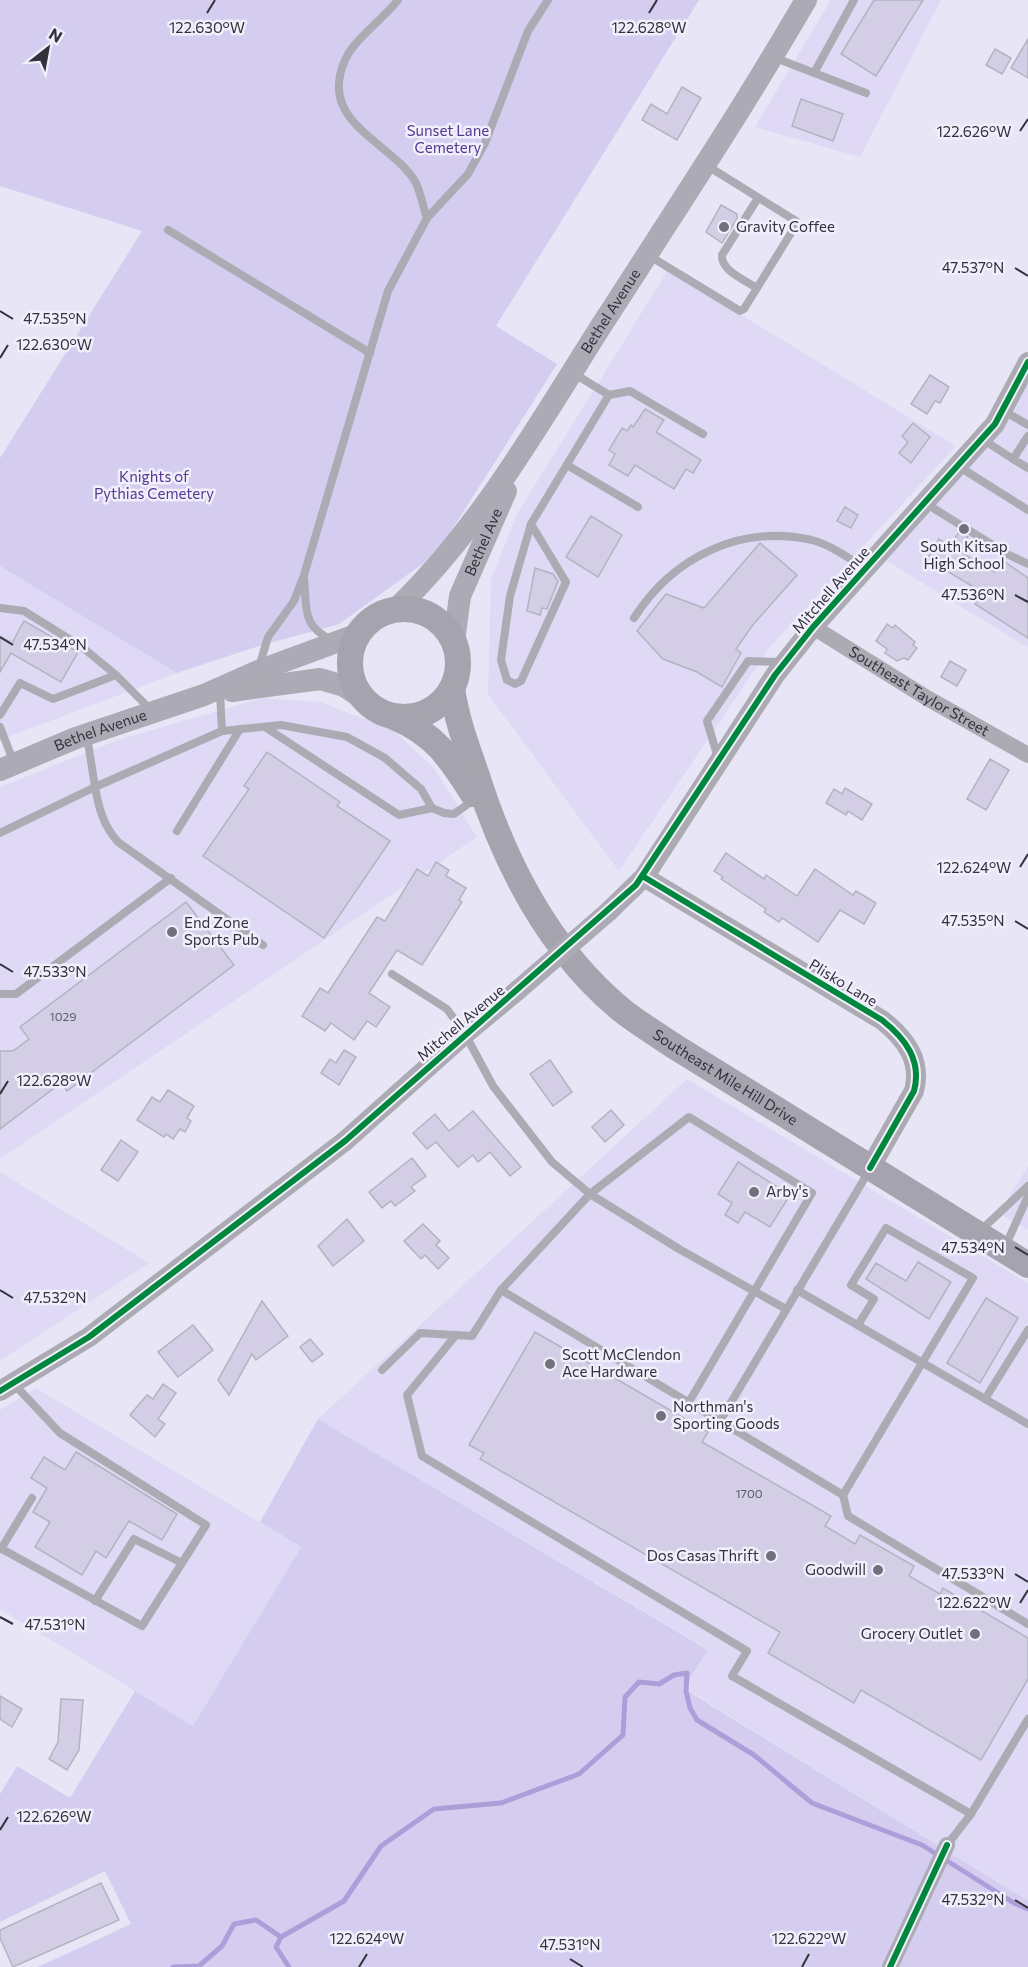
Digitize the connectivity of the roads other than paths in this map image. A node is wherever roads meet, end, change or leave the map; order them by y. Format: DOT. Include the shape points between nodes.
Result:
graph roads {
  1 [pos="398,0"];
  2 [pos="548,0"];
  3 [pos="806,0"];
  4 [pos="854,0"];
  5 [pos="773,56"];
  6 [pos="814,72"];
  7 [pos="866,93"];
  8 [pos="705,165"];
  9 [pos="758,198"];
  10 [pos="427,218"];
  11 [pos="168,230"];
  12 [pos="648,254"];
  13 [pos="757,288"];
  14 [pos="370,353"];
  15 [pos="1028,362"];
  16 [pos="572,373"];
  17 [pos="1023,386"];
  18 [pos="609,395"];
  19 [pos="1004,411"];
  20 [pos="1028,425"];
  21 [pos="703,434"];
  22 [pos="1028,436"];
  23 [pos="982,439"];
  24 [pos="524,449"];
  25 [pos="1013,459"];
  26 [pos="567,465"];
  27 [pos="957,466"];
  28 [pos="1028,468"];
  29 [pos="924,502"];
  30 [pos="638,507"];
  31 [pos="1028,510"];
  32 [pos="531,524"];
  33 [pos="1028,564"];
  34 [pos="866,568"];
  35 [pos="304,575"];
  36 [pos="0,608"];
  37 [pos="396,609"];
  38 [pos="634,618"];
  39 [pos="813,627"];
  40 [pos="348,638"];
  41 [pos="454,641"];
  42 [pos="785,662"];
  43 [pos="258,671"];
  44 [pos="116,675"];
  45 [pos="452,688"];
  46 [pos="212,694"];
  47 [pos="377,708"];
  48 [pos="151,711"];
  49 [pos="0,715"];
  50 [pos="264,727"];
  51 [pos="240,729"];
  52 [pos="222,731"];
  53 [pos="1,732"];
  54 [pos="86,734"];
  55 [pos="1028,755"];
  56 [pos="719,762"];
  57 [pos="7,767"];
  58 [pos="95,787"];
  59 [pos="432,808"];
  60 [pos="483,809"];
  61 [pos="177,831"];
  62 [pos="0,833"];
  63 [pos="644,877"];
  64 [pos="171,878"];
  65 [pos="263,945"];
  66 [pos="392,974"];
  67 [pos="0,994"];
  68 [pos="465,1034"];
  69 [pos="870,1168"];
  70 [pos="1028,1186"];
  71 [pos="590,1194"];
  72 [pos="1028,1196"];
  73 [pos="977,1234"];
  74 [pos="1004,1250"];
  75 [pos="1028,1265"];
  76 [pos="501,1290"];
  77 [pos="797,1290"];
  78 [pos="753,1292"];
  79 [pos="786,1309"];
  80 [pos="858,1325"];
  81 [pos="1028,1330"];
  82 [pos="456,1335"];
  83 [pos="922,1362"];
  84 [pos="382,1370"];
  85 [pos="7,1387"];
  86 [pos="985,1399"];
  87 [pos="689,1402"];
  88 [pos="720,1421"];
  89 [pos="1027,1422"];
  90 [pos="843,1495"];
  91 [pos="32,1498"];
  92 [pos="1,1548"];
  93 [pos="182,1563"];
  94 [pos="95,1601"];
  95 [pos="1028,1624"];
  96 [pos="1028,1719"];
  97 [pos="971,1814"];
  98 [pos="947,1845"];
  99 [pos="890,1967"];
  1 -- 10 [label="lane" via="345,59 341,93 352,121 415,183"];
  2 -- 10 [label="lane" via="528,31 485,143 468,174"];
  3 -- 5 [label="main road, Bethel Avenue"];
  4 -- 6 [label="lane"];
  5 -- 6 [label="lane"];
  5 -- 8 [label="main road, Bethel Avenue"];
  6 -- 7 [label="lane"];
  8 -- 9 [label="lane"];
  8 -- 12 [label="main road, Bethel Avenue"];
  9 -- 13 [label="lane" via="721,262"];
  9 -- 13 [label="lane" via="796,221 796,225"];
  10 -- 14 [label="lane" via="388,291"];
  11 -- 14 [label="lane"];
  12 -- 13 [label="lane" via="740,311"];
  12 -- 16 [label="main road, Bethel Avenue"];
  14 -- 35 [label="lane"];
  15 -- 17 [label="street, Mitchell Avenue"];
  16 -- 18 [label="lane"];
  16 -- 24 [label="main road, Bethel Avenue"];
  17 -- 19 [label="street, Mitchell Avenue"];
  18 -- 21 [label="lane" via="630,391"];
  18 -- 26 [label="lane"];
  19 -- 20 [label="lane"];
  19 -- 23 [label="street, Mitchell Avenue"];
  22 -- 25 [label="lane"];
  23 -- 25 [label="lane"];
  23 -- 27 [label="street, Mitchell Avenue"];
  24 -- 37 [label="main road, Bethel Avenue" via="429,578"];
  24 -- 41 [label="main road, Bethel Ave" via="460,596"];
  25 -- 28 [label="lane"];
  26 -- 30 [label="lane"];
  26 -- 32 [label="lane"];
  27 -- 29 [label="street, Mitchell Avenue"];
  27 -- 31 [label="lane"];
  29 -- 33 [label="lane"];
  29 -- 34 [label="street, Mitchell Avenue"];
  32 -- 32 [label="lane" via="510,596 501,660 507,680 515,684 521,681 566,582"];
  34 -- 38 [label="lane" via="812,540 764,536 729,541 688,563 648,597"];
  34 -- 39 [label="street, Mitchell Avenue"];
  35 -- 40 [label="lane" via="312,627 318,634"];
  35 -- 43 [label="lane" via="294,601 268,637"];
  36 -- 44 [label="lane" via="24,611 82,647"];
  37 -- 40 [label="main road" via="374,617"];
  37 -- 41 [label="main road" via="417,610 436,619"];
  39 -- 42 [label="street, Mitchell Avenue"];
  39 -- 55 [label="street, Southeast Taylor Street"];
  40 -- 43 [label="main road, Bethel Avenue"];
  40 -- 47 [label="main road" via="352,676"];
  41 -- 45 [label="main road" via="458,665"];
  42 -- 56 [label="street, Mitchell Avenue"];
  42 -- 56 [label="lane" via="748,661 707,721"];
  43 -- 46 [label="main road, Bethel Avenue"];
  44 -- 48 [label="lane"];
  44 -- 49 [label="lane" via="53,699 20,683"];
  45 -- 47 [label="main road" via="436,707 425,713 407,716"];
  45 -- 60 [label="main road, Southeast Mile Hill Drive"];
  46 -- 47 [label="main road, Bethel Avenue" via="320,679 344,686"];
  46 -- 48 [label="main road, Bethel Avenue"];
  46 -- 52 [label="lane"];
  47 -- 60 [label="main road, Southeast Mile Hill Drive" via="429,735 450,758"];
  48 -- 54 [label="main road, Bethel Avenue"];
  50 -- 51 [label="lane"];
  50 -- 59 [label="lane" via="399,815"];
  50 -- 59 [label="lane" via="281,725 347,738 385,758 421,789"];
  51 -- 52 [label="lane"];
  51 -- 61 [label="lane"];
  52 -- 58 [label="lane"];
  53 -- 57 [label="lane"];
  54 -- 57 [label="main road, Bethel Avenue"];
  54 -- 58 [label="lane"];
  56 -- 63 [label="street, Mitchell Avenue"];
  58 -- 62 [label="lane"];
  58 -- 64 [label="lane" via="107,830"];
  59 -- 60 [label="lane" via="444,813"];
  60 -- 69 [label="main road, Southeast Mile Hill Drive" via="554,936 600,990 668,1042"];
  63 -- 68 [label="street, Mitchell Avenue, bridge"];
  63 -- 69 [label="street, Plisko Lane" via="882,1020 900,1036 913,1053 917,1081"];
  64 -- 65 [label="lane"];
  64 -- 67 [label="lane" via="16,994"];
  66 -- 68 [label="lane" via="447,1009"];
  68 -- 71 [label="lane" via="493,1086 552,1162"];
  68 -- 85 [label="street, Mitchell Avenue" via="345,1141 89,1337"];
  69 -- 73 [label="main road, Southeast Mile Hill Drive"];
  69 -- 77 [label="lane"];
  70 -- 73 [label="lane"];
  71 -- 76 [label="lane"];
  71 -- 78 [label="lane"];
  71 -- 78 [label="lane" via="689,1118 699,1123 812,1192"];
  72 -- 74 [label="lane"];
  73 -- 74 [label="main road, Southeast Mile Hill Drive"];
  74 -- 75 [label="main road, Southeast Mile Hill Drive"];
  76 -- 82 [label="lane" via="472,1336"];
  76 -- 87 [label="lane"];
  77 -- 79 [label="lane"];
  77 -- 80 [label="lane"];
  78 -- 79 [label="lane"];
  78 -- 87 [label="lane"];
  79 -- 88 [label="lane"];
  80 -- 83 [label="lane"];
  80 -- 83 [label="lane" via="874,1299 851,1285 886,1228 973,1278"];
  81 -- 86 [label="lane"];
  82 -- 84 [label="lane" via="420,1333"];
  82 -- 97 [label="lane" via="407,1395 422,1456 747,1651 732,1676"];
  83 -- 86 [label="lane"];
  83 -- 90 [label="lane"];
  85 -- 93 [label="lane" via="60,1433 206,1525"];
  86 -- 89 [label="lane"];
  87 -- 88 [label="lane"];
  88 -- 90 [label="lane"];
  90 -- 95 [label="lane" via="848,1516"];
  91 -- 92 [label="lane"];
  92 -- 94 [label="lane"];
  93 -- 94 [label="lane" via="134,1539"];
  93 -- 94 [label="lane" via="142,1626"];
  96 -- 97 [label="lane"];
  97 -- 98 [label="lane"];
  98 -- 99 [label="street"];
}
